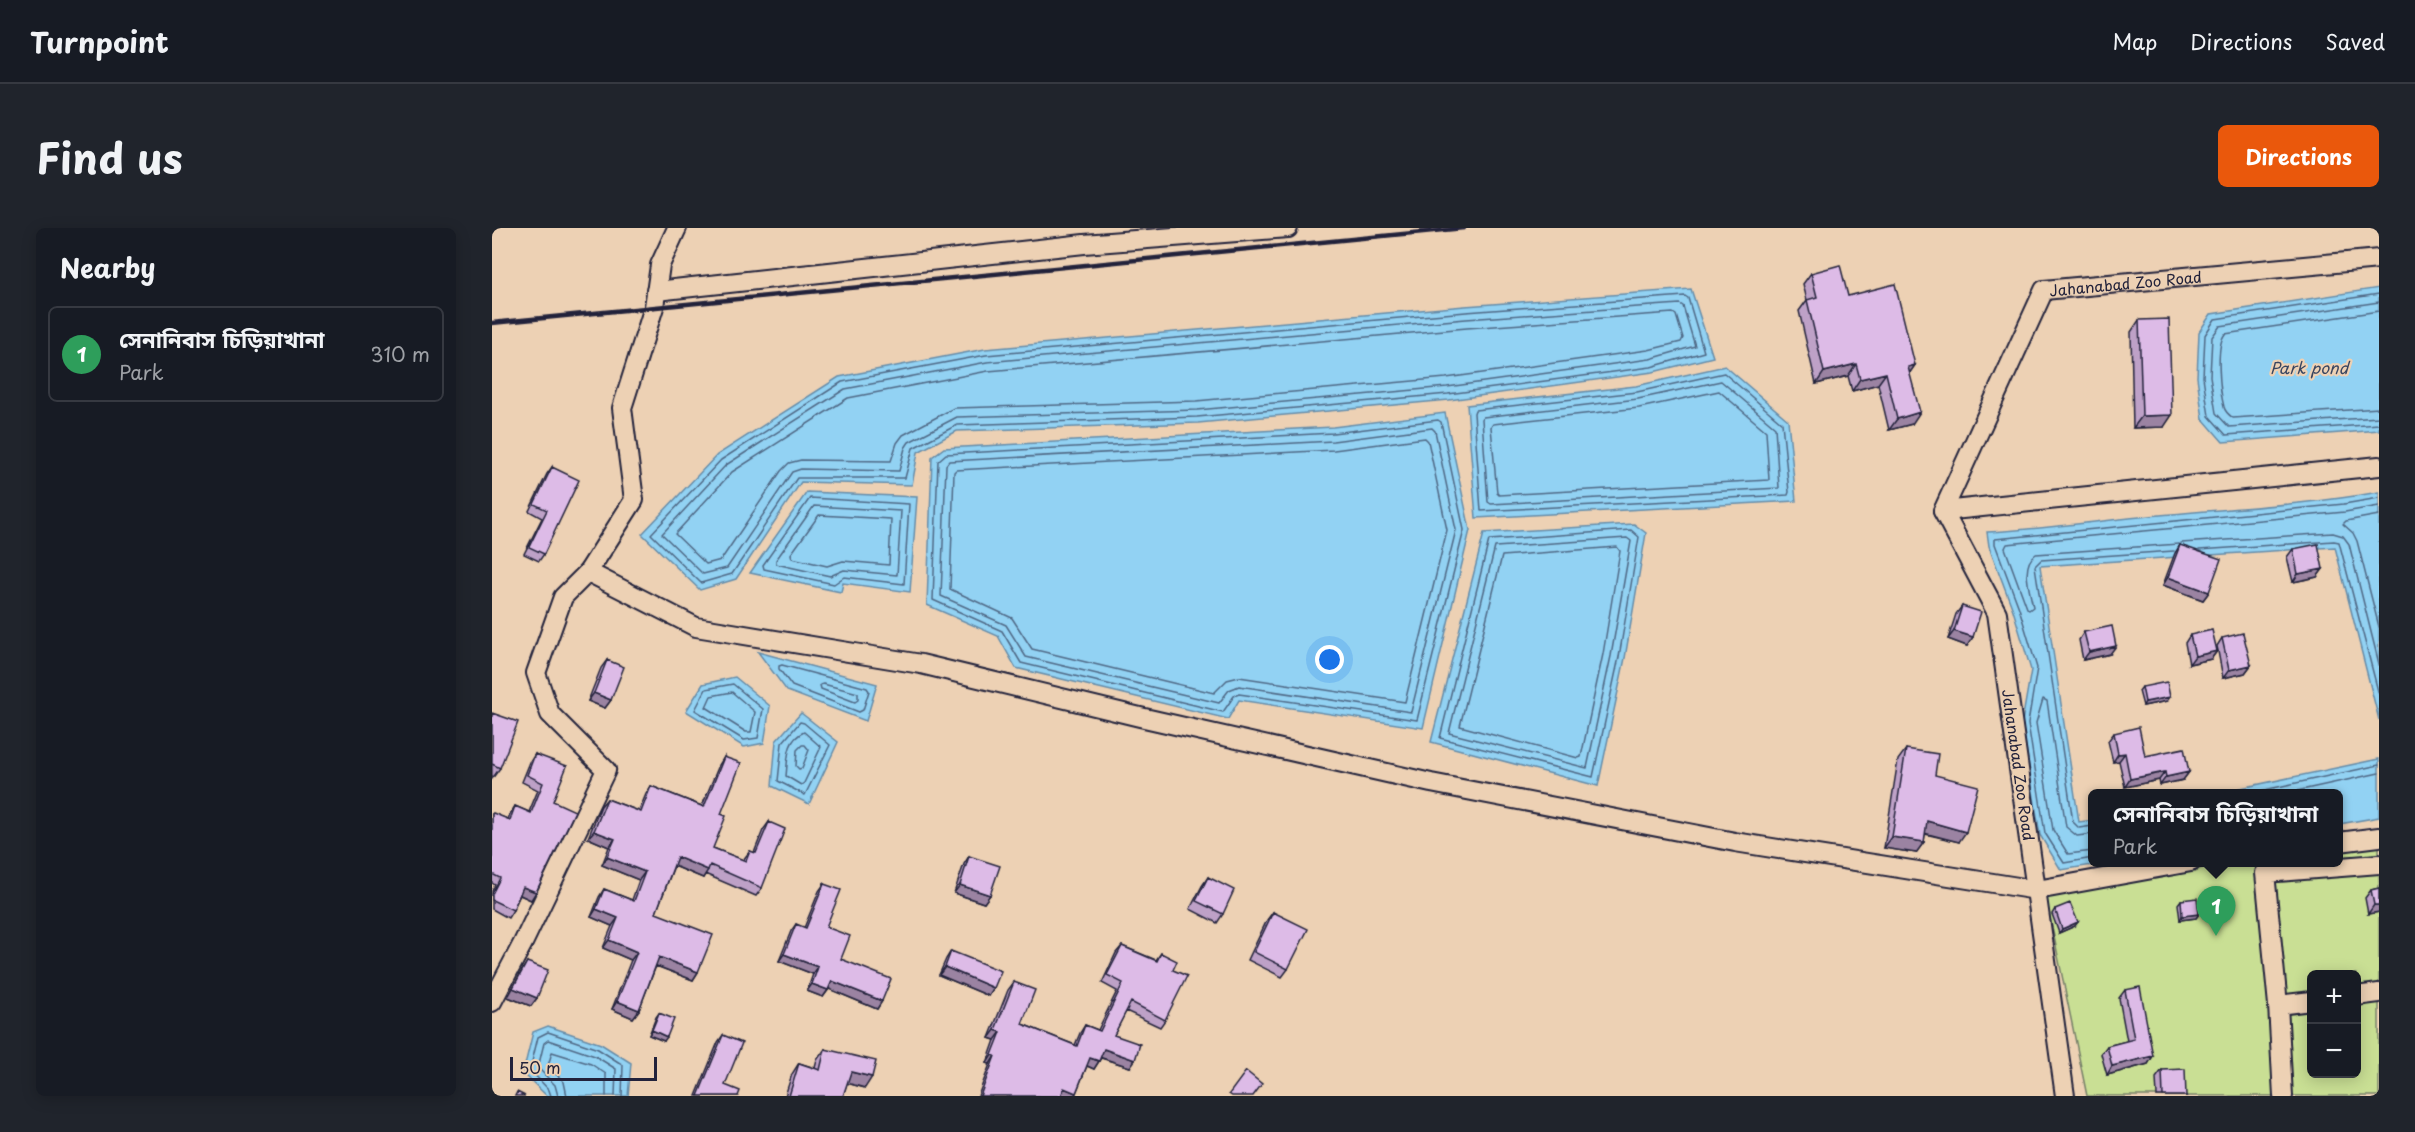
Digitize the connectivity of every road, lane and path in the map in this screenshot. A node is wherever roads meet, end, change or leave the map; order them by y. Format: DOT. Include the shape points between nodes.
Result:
graph roads {
  1 [pos="677,228"];
  2 [pos="1288,228"];
  3 [pos="1249,230"];
  4 [pos="2379,259"];
  5 [pos="656,291"];
  6 [pos="2379,466"];
  7 [pos="1943,511"];
  8 [pos="588,572"];
  9 [pos="2379,837"];
  10 [pos="2343,842"];
  11 [pos="2379,864"];
  12 [pos="2164,867"];
  13 [pos="2341,867"];
  14 [pos="2343,867"];
  15 [pos="2037,890"];
  16 [pos="2379,993"];
  17 [pos="2361,995"];
  18 [pos="492,1002"];
  19 [pos="2307,1002"];
  20 [pos="2278,1005"];
  21 [pos="2065,1096"];
  22 [pos="2283,1096"];
  1 -- 5 [label="street" via="660,265"];
  2 -- 3 [label="street"];
  3 -- 5 [label="street"];
  4 -- 7 [label="street, Jahanabad Zoo Road" via="2044,290"];
  5 -- 8 [label="street" via="622,408 634,500"];
  6 -- 7 [label="street"];
  7 -- 15 [label="street, Jahanabad Zoo Road" via="1997,613"];
  8 -- 15 [label="street" via="696,627 921,664 1443,785 1735,842"];
  8 -- 18 [label="street" via="563,597 536,673 549,714 606,770"];
  9 -- 10 [label="street"];
  11 -- 14 [label="street"];
  12 -- 15 [label="street"];
  13 -- 20 [label="street" via="2265,873"];
  15 -- 21 [label="street, Jahanabad Zoo Road"];
  16 -- 17 [label="street"];
  19 -- 20 [label="street"];
  20 -- 22 [label="street"];
}
